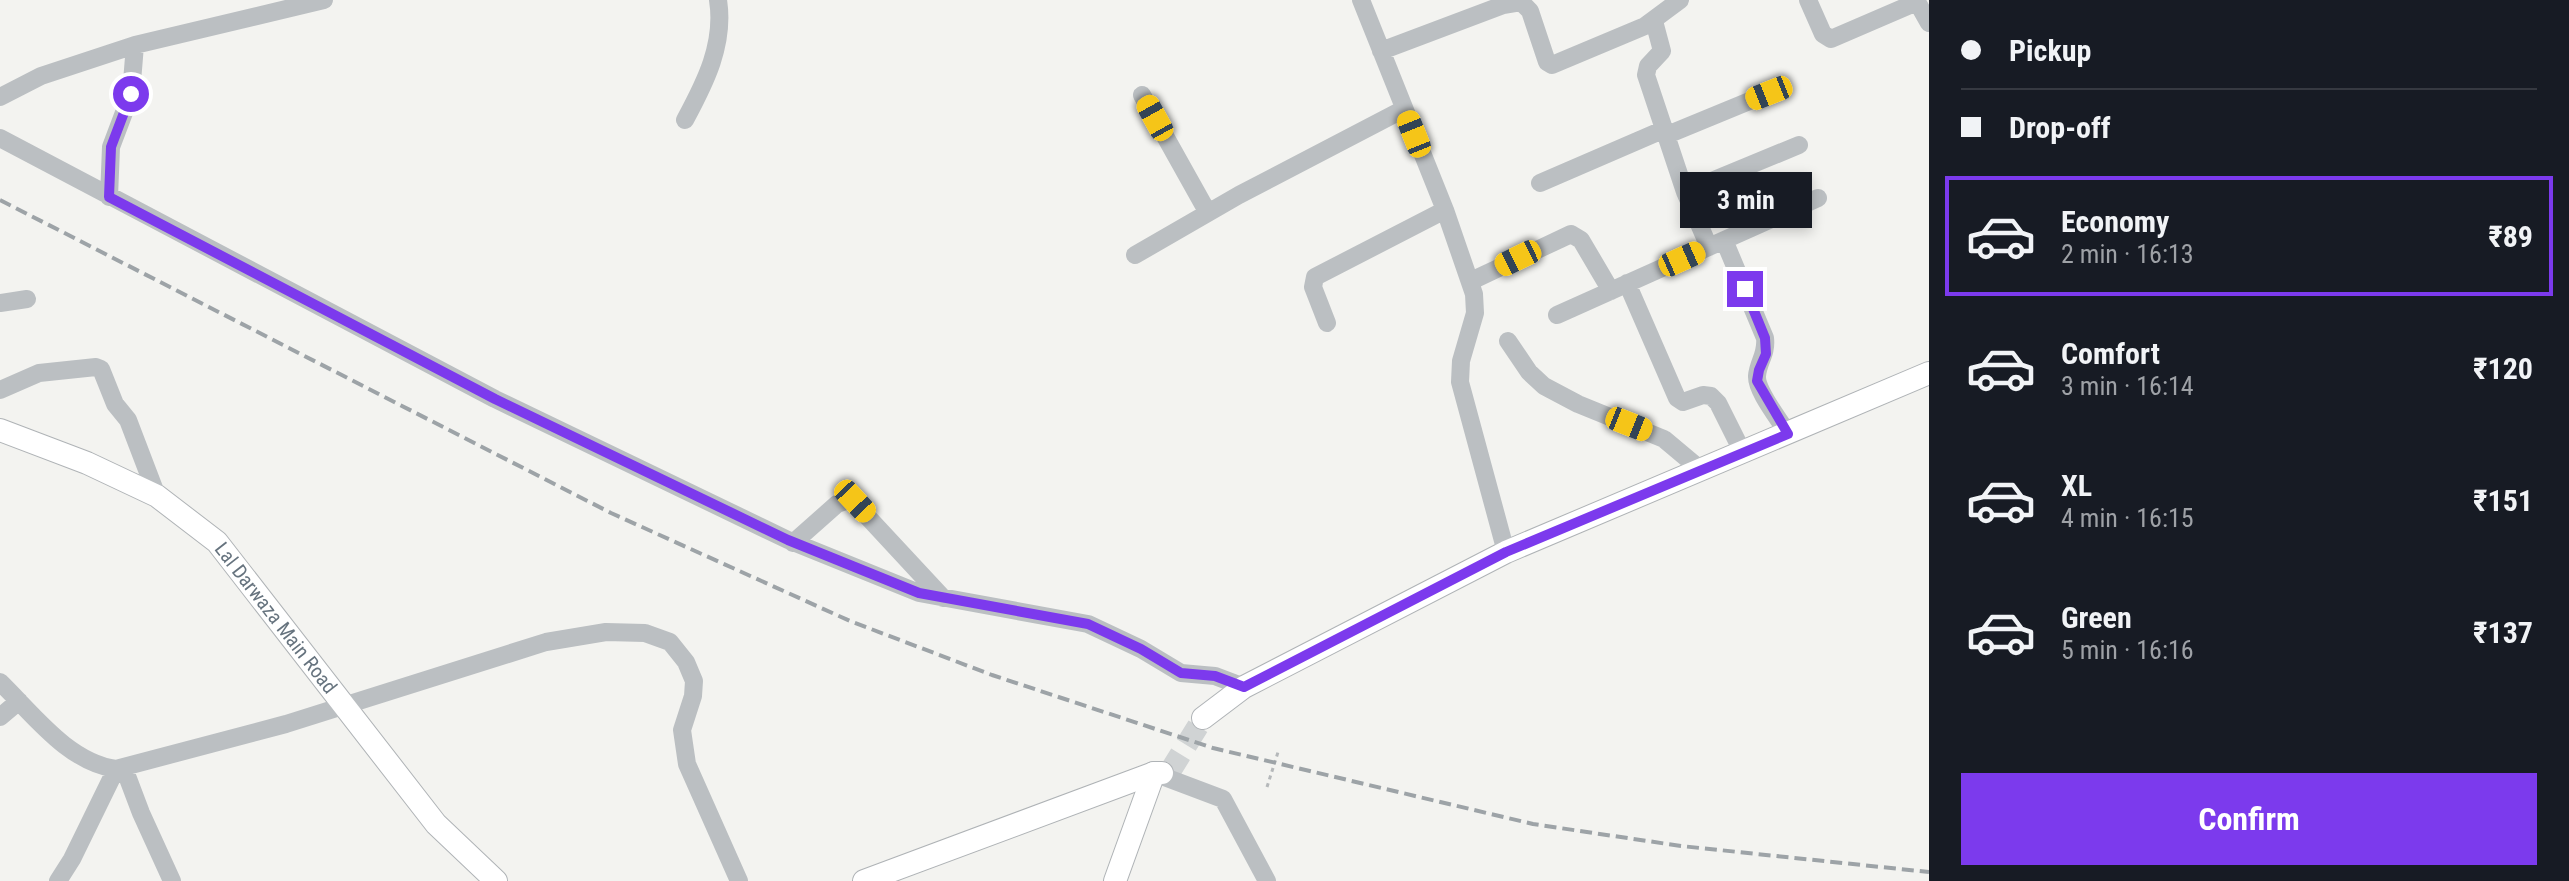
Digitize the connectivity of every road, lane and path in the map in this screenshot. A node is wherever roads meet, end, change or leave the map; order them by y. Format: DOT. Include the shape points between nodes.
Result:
graph roads {
  1 [pos="324,0"];
  2 [pos="718,0"];
  3 [pos="1361,0"];
  4 [pos="1680,0"];
  5 [pos="1808,0"];
  6 [pos="1916,1"];
  7 [pos="284,4"];
  8 [pos="1654,21"];
  9 [pos="1929,23"];
  10 [pos="135,45"];
  11 [pos="1381,51"];
  12 [pos="1769,93"];
  13 [pos="1142,95"];
  14 [pos="0,97"];
  15 [pos="1404,109"];
  16 [pos="685,120"];
  17 [pos="1666,132"];
  18 [pos="0,138"];
  19 [pos="1799,145"];
  20 [pos="1540,183"];
  21 [pos="1685,192"];
  22 [pos="109,197"];
  23 [pos="1818,198"];
  24 [pos="1445,210"];
  25 [pos="1208,213"];
  26 [pos="1717,243"];
  27 [pos="1135,255"];
  28 [pos="1471,281"];
  29 [pos="1619,287"];
  30 [pos="27,299"];
  31 [pos="0,303"];
  32 [pos="1557,315"];
  33 [pos="1327,323"];
  34 [pos="1508,341"];
  35 [pos="1926,380"];
  36 [pos="0,390"];
  37 [pos="0,430"];
  38 [pos="1788,434"];
  39 [pos="1743,453"];
  40 [pos="1701,470"];
  41 [pos="157,496"];
  42 [pos="793,543"];
  43 [pos="1506,552"];
  44 [pos="943,598"];
  45 [pos="0,682"];
  46 [pos="1244,687"];
  47 [pos="19,701"];
  48 [pos="345,706"];
  49 [pos="0,717"];
  50 [pos="1203,718"];
  51 [pos="1279,749"];
  52 [pos="120,768"];
  53 [pos="1162,773"];
  54 [pos="1267,787"];
  55 [pos="58,881"];
  56 [pos="172,881"];
  57 [pos="496,881"];
  58 [pos="739,881"];
  59 [pos="864,881"];
  60 [pos="1115,881"];
  61 [pos="1267,881"];
  1 -- 7 [label="street"];
  2 -- 16 [label="street" via="714,56"];
  3 -- 11 [label="street"];
  4 -- 8 [label="street"];
  5 -- 6 [label="street" via="1823,34 1831,39"];
  6 -- 9 [label="street"];
  7 -- 10 [label="street"];
  8 -- 11 [label="street" via="1552,65 1530,11 1515,3"];
  8 -- 17 [label="street" via="1662,51 1646,71"];
  10 -- 14 [label="street" via="41,76"];
  10 -- 22 [label="street" via="131,94 111,147"];
  11 -- 15 [label="street"];
  12 -- 17 [label="street"];
  13 -- 25 [label="street"];
  15 -- 24 [label="street"];
  15 -- 25 [label="street"];
  17 -- 20 [label="street"];
  17 -- 21 [label="street"];
  18 -- 22 [label="street"];
  19 -- 21 [label="street"];
  21 -- 26 [label="street"];
  22 -- 42 [label="street" via="481,392"];
  23 -- 26 [label="street"];
  24 -- 28 [label="street"];
  24 -- 33 [label="street" via="1315,277 1313,287"];
  25 -- 27 [label="street"];
  26 -- 29 [label="street"];
  26 -- 38 [label="street" via="1765,338 1759,388"];
  28 -- 29 [label="street" via="1571,234"];
  28 -- 43 [label="street" via="1475,313 1460,382"];
  29 -- 32 [label="street"];
  29 -- 39 [label="street" via="1677,398 1683,402 1711,396"];
  30 -- 31 [label="street"];
  34 -- 40 [label="street" via="1544,386 1664,439"];
  35 -- 38 [label="main road"];
  36 -- 41 [label="street" via="39,373 101,369 115,404 128,420"];
  37 -- 41 [label="main road, Lal Darwaza Main Road"];
  38 -- 39 [label="main road"];
  39 -- 40 [label="main road"];
  40 -- 43 [label="main road"];
  41 -- 48 [label="main road, Lal Darwaza Main Road" via="217,542"];
  42 -- 44 [label="street"];
  42 -- 44 [label="street" via="837,504 851,499"];
  43 -- 46 [label="main road"];
  44 -- 46 [label="street" via="1088,624 1181,673 1215,676"];
  45 -- 47 [label="street"];
  46 -- 50 [label="main road"];
  47 -- 49 [label="street"];
  47 -- 52 [label="street" via="78,755 99,766"];
  48 -- 52 [label="street"];
  48 -- 57 [label="main road, Lal Darwaza Main Road" via="436,824"];
  48 -- 58 [label="street" via="579,635 645,633 670,642 694,681 682,730 687,764"];
  51 -- 54 [label="path"];
  52 -- 55 [label="street"];
  52 -- 56 [label="street"];
  53 -- 59 [label="main road"];
  53 -- 60 [label="main road"];
  53 -- 61 [label="street" via="1223,799"];
}
